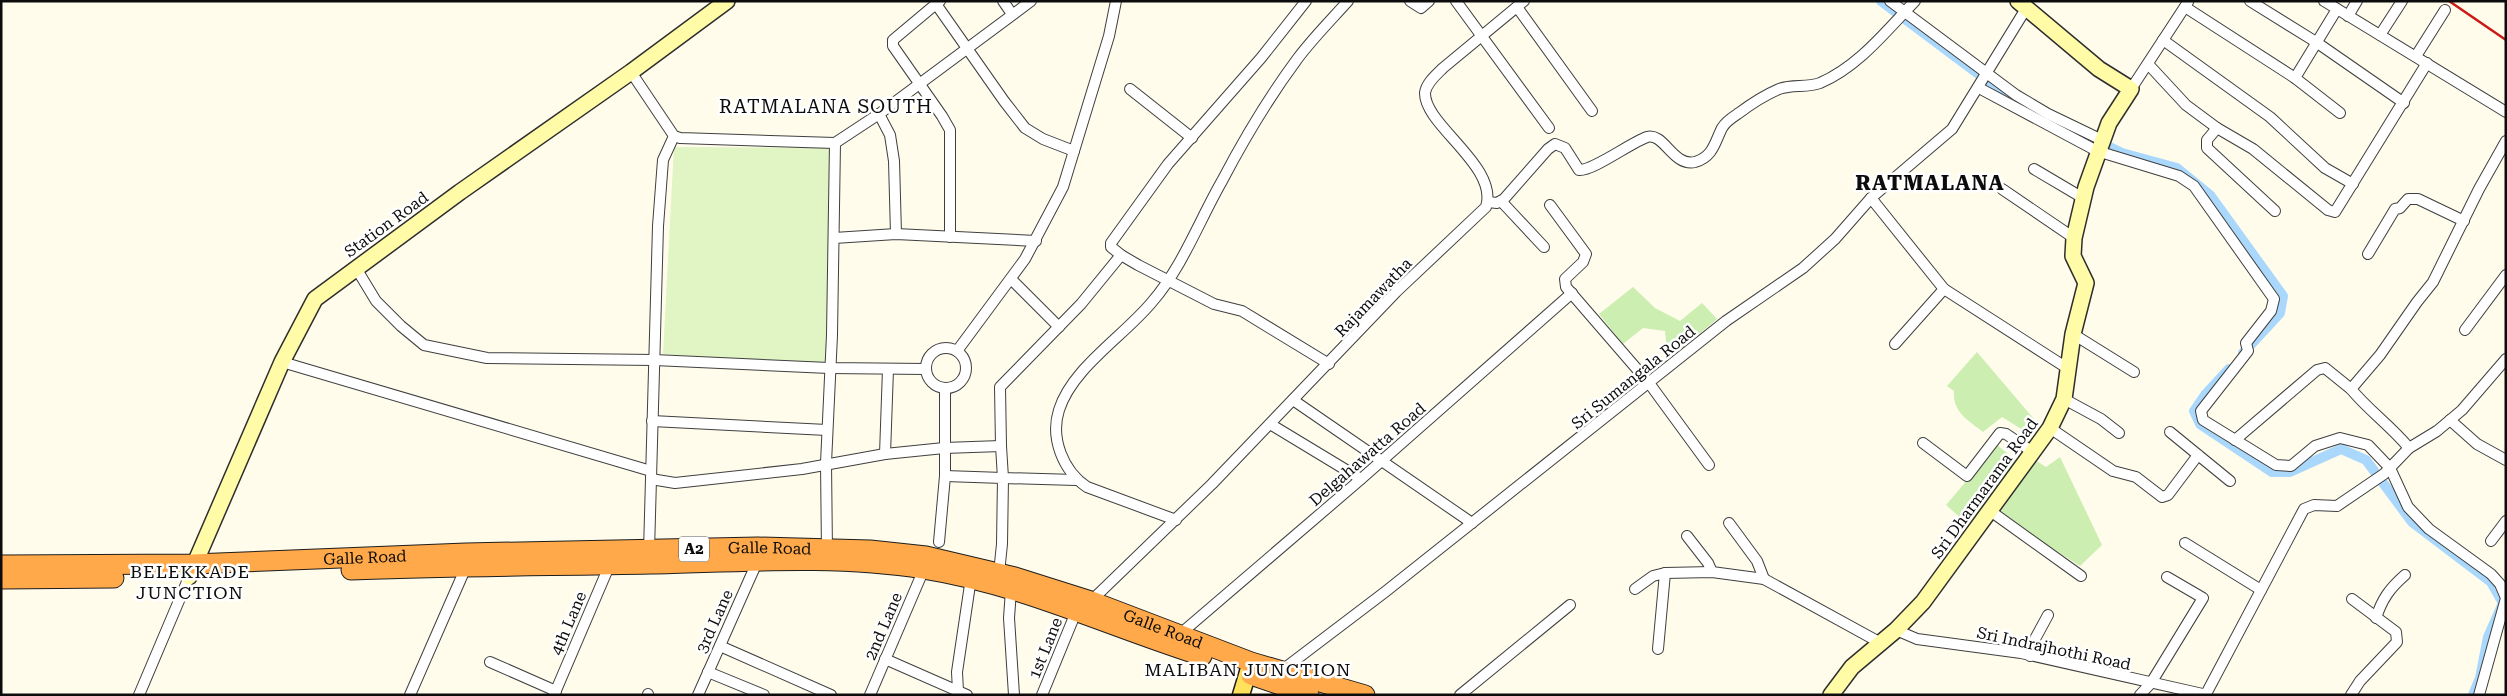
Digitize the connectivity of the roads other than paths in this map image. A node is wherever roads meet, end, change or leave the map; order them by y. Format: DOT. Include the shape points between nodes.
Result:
graph roads {
  1 [pos="727,1"];
  2 [pos="1003,1"];
  3 [pos="1030,1"];
  4 [pos="1116,1"];
  5 [pos="1306,1"];
  6 [pos="1348,1"];
  7 [pos="1410,1"];
  8 [pos="1429,1"];
  9 [pos="1456,1"];
  10 [pos="1890,1"];
  11 [pos="1915,1"];
  12 [pos="2250,1"];
  13 [pos="2324,1"];
  14 [pos="2357,1"];
  15 [pos="2402,1"];
  16 [pos="938,3"];
  17 [pos="1520,4"];
  18 [pos="2023,4"];
  19 [pos="2187,4"];
  20 [pos="2337,9"];
  21 [pos="2445,10"];
  22 [pos="1904,13"];
  23 [pos="1012,14"];
  24 [pos="2348,16"];
  25 [pos="1483,35"];
  26 [pos="2380,35"];
  27 [pos="2163,40"];
  28 [pos="2316,42"];
  29 [pos="966,49"];
  30 [pos="2416,56"];
  31 [pos="2427,63"];
  32 [pos="2148,64"];
  33 [pos="631,72"];
  34 [pos="2295,78"];
  35 [pos="1983,80"];
  36 [pos="919,85"];
  37 [pos="1130,89"];
  38 [pos="2131,89"];
  39 [pos="2404,103"];
  40 [pos="1592,111"];
  41 [pos="2340,112"];
  42 [pos="2506,112"];
  43 [pos="879,114"];
  44 [pos="1549,128"];
  45 [pos="2217,128"];
  46 [pos="674,136"];
  47 [pos="1192,138"];
  48 [pos="2506,141"];
  49 [pos="835,143"];
  50 [pos="2100,145"];
  51 [pos="1074,151"];
  52 [pos="2034,169"];
  53 [pos="2353,184"];
  54 [pos="2002,189"];
  55 [pos="1870,198"];
  56 [pos="2083,198"];
  57 [pos="1501,201"];
  58 [pos="1488,202"];
  59 [pos="1550,205"];
  60 [pos="2275,211"];
  61 [pos="2464,221"];
  62 [pos="896,234"];
  63 [pos="950,237"];
  64 [pos="834,238"];
  65 [pos="2074,238"];
  66 [pos="1036,241"];
  67 [pos="1544,247"];
  68 [pos="2368,254"];
  69 [pos="1121,255"];
  70 [pos="356,268"];
  71 [pos="2506,275"];
  72 [pos="1011,279"];
  73 [pos="1168,281"];
  74 [pos="1944,289"];
  75 [pos="1572,293"];
  76 [pos="1059,327"];
  77 [pos="2465,330"];
  78 [pos="2073,334"];
  79 [pos="1895,344"];
  80 [pos="957,351"];
  81 [pos="2506,359"];
  82 [pos="654,360"];
  83 [pos="282,362"];
  84 [pos="1329,364"];
  85 [pos="829,368"];
  86 [pos="2067,368"];
  87 [pos="888,369"];
  88 [pos="926,369"];
  89 [pos="2134,372"];
  90 [pos="1649,383"];
  91 [pos="945,388"];
  92 [pos="2351,389"];
  93 [pos="2064,399"];
  94 [pos="1293,400"];
  95 [pos="2450,420"];
  96 [pos="652,421"];
  97 [pos="1270,424"];
  98 [pos="2050,428"];
  99 [pos="827,430"];
  100 [pos="2119,432"];
  101 [pos="2170,432"];
  102 [pos="2235,440"];
  103 [pos="1923,443"];
  104 [pos="1001,446"];
  105 [pos="944,448"];
  106 [pos="2409,448"];
  107 [pos="2033,452"];
  108 [pos="885,454"];
  109 [pos="2198,455"];
  110 [pos="1382,460"];
  111 [pos="2506,460"];
  112 [pos="826,463"];
  113 [pos="1709,464"];
  114 [pos="2387,471"];
  115 [pos="651,475"];
  116 [pos="946,476"];
  117 [pos="1003,478"];
  118 [pos="1076,480"];
  119 [pos="1361,480"];
  120 [pos="2230,481"];
  121 [pos="1989,510"];
  122 [pos="1176,520"];
  123 [pos="2506,521"];
  124 [pos="1472,523"];
  125 [pos="1729,523"];
  126 [pos="1687,536"];
  127 [pos="2491,541"];
  128 [pos="2186,543"];
  129 [pos="649,550"];
  130 [pos="827,554"];
  131 [pos="935,556"];
  132 [pos="758,560"];
  133 [pos="610,564"];
  134 [pos="1,565"];
  135 [pos="466,567"];
  136 [pos="191,570"];
  137 [pos="999,572"];
  138 [pos="1712,572"];
  139 [pos="1665,573"];
  140 [pos="2405,575"];
  141 [pos="2080,576"];
  142 [pos="2167,577"];
  143 [pos="971,578"];
  144 [pos="1,579"];
  145 [pos="1764,579"];
  146 [pos="1634,589"];
  147 [pos="1011,590"];
  148 [pos="2261,590"];
  149 [pos="2352,599"];
  150 [pos="1570,605"];
  151 [pos="1083,607"];
  152 [pos="2048,616"];
  153 [pos="2376,618"];
  154 [pos="1896,630"];
  155 [pos="1179,635"];
  156 [pos="1879,642"];
  157 [pos="720,646"];
  158 [pos="1658,650"];
  159 [pos="2030,656"];
  160 [pos="885,659"];
  161 [pos="490,662"];
  162 [pos="1249,667"];
  163 [pos="708,672"];
  164 [pos="1281,672"];
  165 [pos="2151,683"];
  166 [pos="555,693"];
  167 [pos="962,693"];
  168 [pos="139,695"];
  169 [pos="410,695"];
  170 [pos="698,695"];
  171 [pos="764,695"];
  172 [pos="831,695"];
  173 [pos="870,695"];
  174 [pos="1014,695"];
  175 [pos="1042,695"];
  176 [pos="1240,695"];
  177 [pos="1309,695"];
  178 [pos="1365,695"];
  179 [pos="1460,695"];
  180 [pos="1831,695"];
  181 [pos="2140,695"];
  182 [pos="2206,695"];
  183 [pos="2350,695"];
  184 [pos="2479,695"];
  1 -- 33 [label="street, Station Road"];
  2 -- 23 [label="street"];
  3 -- 23 [label="street"];
  4 -- 51 [label="street" via="1109,36"];
  5 -- 47 [label="street"];
  6 -- 73 [label="street" via="1299,56 1271,96"];
  7 -- 8 [label="street" via="1421,8"];
  9 -- 25 [label="street"];
  10 -- 22 [label="street"];
  11 -- 22 [label="street"];
  12 -- 28 [label="street"];
  13 -- 20 [label="street"];
  14 -- 24 [label="street"];
  15 -- 26 [label="street"];
  16 -- 29 [label="street"];
  16 -- 36 [label="street" via="893,40 893,46"];
  17 -- 25 [label="street"];
  17 -- 40 [label="street"];
  18 -- 35 [label="street, Sri Sumangala Road"];
  18 -- 38 [label="street" via="2099,69"];
  19 -- 27 [label="street, Sri Dharmarama Road"];
  19 -- 34 [label="street"];
  20 -- 24 [label="street"];
  20 -- 28 [label="street"];
  21 -- 30 [label="street"];
  22 -- 35 [label="street"];
  22 -- 57 [label="street" via="1857,60 1831,77 1806,86 1779,89 1734,116 1723,127 1709,154 1696,162 1678,159 1657,138 1650,136 1590,168 1579,170 1565,148 1555,144"];
  23 -- 29 [label="street"];
  24 -- 26 [label="street"];
  25 -- 44 [label="street"];
  25 -- 58 [label="street" via="1437,74 1425,93 1438,120 1485,180"];
  26 -- 30 [label="street"];
  27 -- 32 [label="street, Sri Dharmarama Road"];
  27 -- 53 [label="street" via="2270,117 2325,168"];
  28 -- 34 [label="street"];
  28 -- 39 [label="street"];
  29 -- 36 [label="street"];
  29 -- 51 [label="street" via="1025,128"];
  30 -- 31 [label="street"];
  31 -- 39 [label="street"];
  31 -- 42 [label="street"];
  32 -- 38 [label="street, Sri Dharmarama Road"];
  32 -- 45 [label="street" via="2186,105"];
  33 -- 46 [label="street"];
  33 -- 70 [label="street, Station Road"];
  34 -- 41 [label="street"];
  35 -- 50 [label="street"];
  35 -- 50 [label="street"];
  35 -- 55 [label="street, Sri Sumangala Road" via="1952,129"];
  36 -- 43 [label="street"];
  36 -- 63 [label="street" via="950,130"];
  37 -- 47 [label="street"];
  38 -- 50 [label="street, Sri Dharmarama Road"];
  39 -- 53 [label="street"];
  43 -- 49 [label="street"];
  43 -- 62 [label="street" via="890,135 894,161"];
  45 -- 53 [label="street" via="2253,150 2328,210 2335,212"];
  45 -- 60 [label="street" via="2208,140 2207,148"];
  46 -- 49 [label="street" via="721,141"];
  46 -- 82 [label="street" via="663,160 660,180"];
  47 -- 69 [label="street" via="1168,164 1111,242"];
  48 -- 61 [label="street"];
  49 -- 64 [label="street"];
  50 -- 56 [label="street, Sri Dharmarama Road"];
  50 -- 102 [label="street" via="2179,176 2194,186 2274,299 2271,311 2201,411 2203,420"];
  51 -- 66 [label="street" via="1063,188"];
  52 -- 56 [label="street"];
  54 -- 65 [label="street"];
  55 -- 74 [label="street"];
  55 -- 90 [label="street, Sri Sumangala Road" via="1835,239 1803,268 1726,321"];
  56 -- 65 [label="street, Sri Dharmarama Road"];
  57 -- 58 [label="street"];
  57 -- 67 [label="street"];
  58 -- 84 [label="street, Rajamawatha" via="1483,212 1396,292"];
  59 -- 75 [label="street" via="1586,254 1583,262 1565,279 1564,284"];
  61 -- 68 [label="street" via="2418,199 2408,199 2395,209"];
  61 -- 92 [label="street" via="2433,282"];
  62 -- 63 [label="street"];
  62 -- 64 [label="street"];
  63 -- 66 [label="street"];
  64 -- 85 [label="street"];
  65 -- 78 [label="street, Sri Dharmarama Road" via="2073,256 2086,283"];
  66 -- 72 [label="street"];
  69 -- 73 [label="street"];
  69 -- 76 [label="street"];
  70 -- 82 [label="street" via="376,301 424,345 487,358"];
  70 -- 83 [label="street, Station Road" via="315,299"];
  71 -- 77 [label="street"];
  72 -- 76 [label="street"];
  72 -- 80 [label="street"];
  73 -- 84 [label="street" via="1214,304 1242,311"];
  73 -- 118 [label="street" via="1146,309 1088,366 1063,399 1058,412 1056,438"];
  74 -- 79 [label="street"];
  74 -- 86 [label="street"];
  75 -- 90 [label="street"];
  75 -- 110 [label="street, Delgahawatta Road"];
  76 -- 104 [label="street" via="1000,387"];
  78 -- 86 [label="street, Sri Dharmarama Road"];
  78 -- 89 [label="street"];
  80 -- 88 [label="street" via="938,349 928,359"];
  80 -- 91 [label="street" via="965,361 965,374 957,384"];
  81 -- 95 [label="street"];
  82 -- 85 [label="street"];
  82 -- 96 [label="street"];
  83 -- 115 [label="street"];
  83 -- 136 [label="street, Station Road"];
  84 -- 94 [label="street, Rajamawatha"];
  85 -- 87 [label="street"];
  85 -- 99 [label="street"];
  86 -- 93 [label="street, Sri Dharmarama Road"];
  87 -- 88 [label="street"];
  87 -- 108 [label="street"];
  88 -- 91 [label="street" via="933,384"];
  90 -- 113 [label="street"];
  90 -- 124 [label="street, Sri Sumangala Road"];
  91 -- 105 [label="street, 2nd Lane"];
  92 -- 102 [label="street" via="2325,368 2317,370"];
  92 -- 106 [label="street"];
  93 -- 98 [label="street, Sri Dharmarama Road"];
  93 -- 100 [label="street"];
  94 -- 97 [label="street, Rajamawatha"];
  94 -- 110 [label="street"];
  95 -- 106 [label="street"];
  95 -- 111 [label="street" via="2477,444"];
  96 -- 99 [label="street"];
  96 -- 115 [label="street"];
  97 -- 119 [label="street"];
  97 -- 122 [label="street, Rajamawatha"];
  98 -- 107 [label="street, Sri Dharmarama Road"];
  98 -- 109 [label="street" via="2113,471 2136,477 2162,497 2168,495"];
  99 -- 112 [label="street"];
  101 -- 109 [label="street"];
  102 -- 114 [label="street" via="2276,465 2291,466 2315,446 2340,438 2368,445"];
  103 -- 107 [label="street" via="1967,476 2000,433"];
  104 -- 105 [label="street"];
  104 -- 117 [label="street"];
  105 -- 108 [label="street"];
  105 -- 116 [label="street, 2nd Lane"];
  106 -- 114 [label="street"];
  107 -- 121 [label="street, Sri Dharmarama Road"];
  108 -- 112 [label="street"];
  109 -- 120 [label="street"];
  110 -- 119 [label="street, Delgahawatta Road"];
  110 -- 124 [label="street"];
  112 -- 115 [label="street" via="675,483"];
  112 -- 130 [label="street"];
  114 -- 148 [label="street" via="2337,506 2304,509"];
  114 -- 184 [label="street" via="2408,507 2429,529 2491,574 2506,598"];
  115 -- 129 [label="street"];
  116 -- 117 [label="street"];
  116 -- 131 [label="street, 2nd Lane"];
  117 -- 118 [label="street"];
  117 -- 137 [label="street"];
  118 -- 122 [label="street"];
  119 -- 155 [label="street, Delgahawatta Road"];
  121 -- 141 [label="street"];
  121 -- 154 [label="street, Sri Dharmarama Road" via="1923,602"];
  122 -- 151 [label="street, Rajamawatha"];
  123 -- 127 [label="street"];
  124 -- 164 [label="street, Sri Sumangala Road"];
  125 -- 145 [label="street" via="1757,560"];
  126 -- 138 [label="street"];
  128 -- 148 [label="street"];
  129 -- 130 [label="highway, Galle Road / A2" via="758,547"];
  129 -- 136 [label="highway, Galle Road / A2" via="456,554"];
  130 -- 131 [label="highway, Galle Road / A2"];
  130 -- 132 [label="highway, Galle Road / A2"];
  131 -- 137 [label="highway, Galle Road / A2"];
  131 -- 143 [label="highway, Galle Road / A2"];
  131 -- 160 [label="street, 2nd Lane"];
  132 -- 133 [label="highway, Galle Road / A2"];
  132 -- 157 [label="street, 3rd Lane"];
  133 -- 135 [label="highway, Galle Road / A2"];
  133 -- 166 [label="street, 4th Lane"];
  134 -- 136 [label="highway, Galle Road / A2"];
  135 -- 136 [label="highway, Galle Road / A2"];
  135 -- 169 [label="street"];
  136 -- 144 [label="highway, Galle Road / A2"];
  136 -- 168 [label="street"];
  137 -- 151 [label="highway, Galle Road / A2"];
  138 -- 139 [label="street"];
  138 -- 145 [label="street"];
  139 -- 146 [label="street" via="1653,576"];
  139 -- 158 [label="street"];
  140 -- 153 [label="street" via="2390,588"];
  142 -- 165 [label="street" via="2203,598"];
  143 -- 147 [label="highway, Galle Road / A2"];
  143 -- 167 [label="street" via="957,672"];
  145 -- 156 [label="street"];
  147 -- 151 [label="highway, Galle Road / A2"];
  147 -- 174 [label="street" via="1009,618"];
  148 -- 182 [label="street"];
  149 -- 153 [label="street"];
  150 -- 179 [label="street"];
  151 -- 155 [label="highway, Galle Road / A2"];
  151 -- 162 [label="highway, Galle Road / A2"];
  151 -- 175 [label="street, 1st Lane"];
  152 -- 159 [label="street"];
  153 -- 183 [label="street" via="2396,632 2397,642"];
  154 -- 156 [label="street, Sri Dharmarama Road"];
  154 -- 159 [label="street, Sri Indrajhothi Road" via="1918,639"];
  155 -- 162 [label="highway, Galle Road / A2"];
  156 -- 180 [label="street, Sri Dharmarama Road" via="1852,666"];
  157 -- 163 [label="street, 3rd Lane"];
  157 -- 172 [label="street"];
  159 -- 165 [label="street, Sri Indrajhothi Road"];
  160 -- 167 [label="street"];
  160 -- 173 [label="street, 2nd Lane"];
  161 -- 166 [label="street"];
  162 -- 164 [label="highway, Galle Road / A2"];
  162 -- 176 [label="main road"];
  162 -- 177 [label="highway, Galle Road / A2"];
  163 -- 170 [label="street, 3rd Lane"];
  163 -- 171 [label="street"];
  164 -- 178 [label="highway, Galle Road / A2"];
  165 -- 181 [label="street"];
  165 -- 182 [label="street, Sri Indrajhothi Road"];
}
